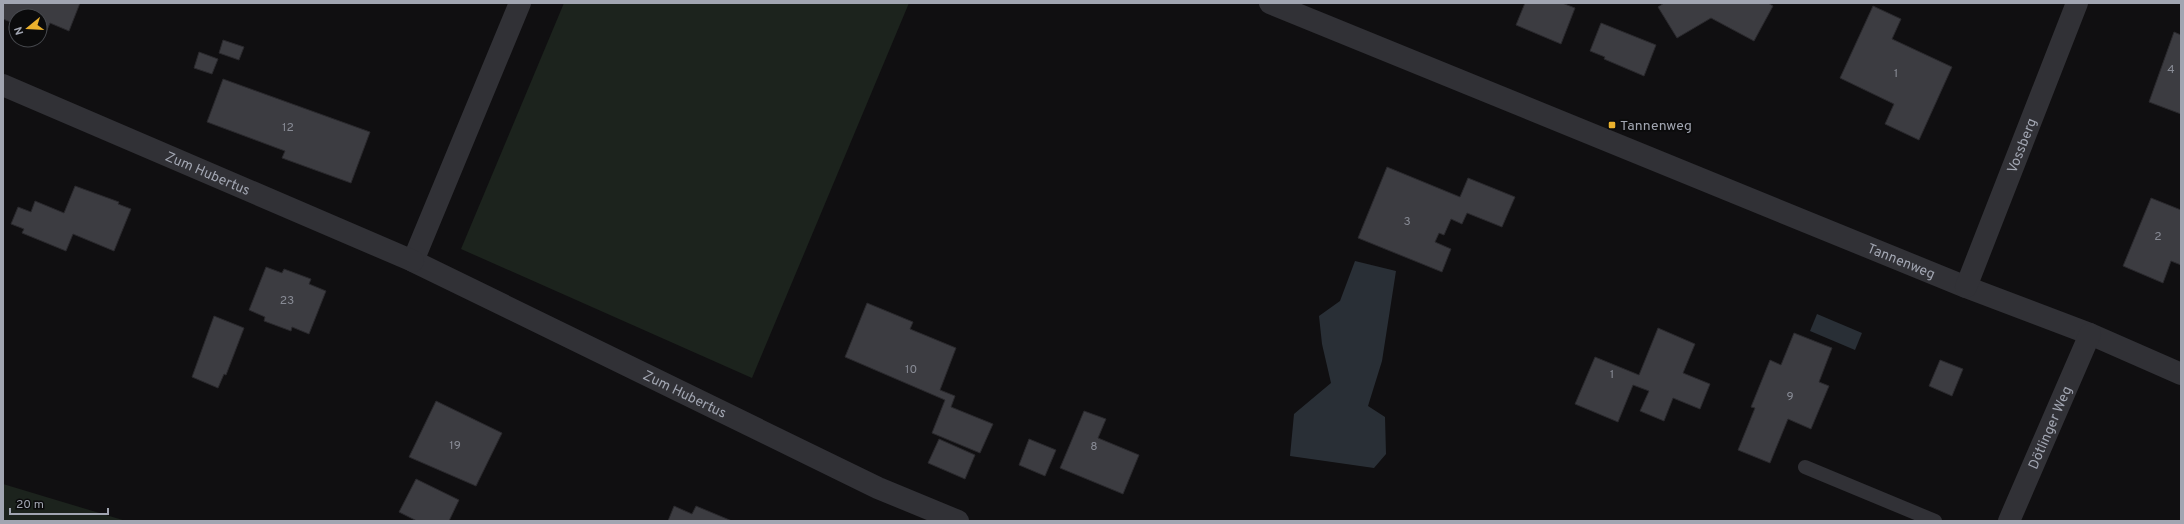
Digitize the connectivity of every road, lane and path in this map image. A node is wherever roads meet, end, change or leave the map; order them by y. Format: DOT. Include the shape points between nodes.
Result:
graph roads {
  1 [pos="520,3"];
  2 [pos="1270,3"];
  3 [pos="2077,3"];
  4 [pos="3,84"];
  5 [pos="413,261"];
  6 [pos="1966,287"];
  7 [pos="2090,334"];
  8 [pos="2181,374"];
  9 [pos="1804,468"];
  10 [pos="958,521"];
  11 [pos="1935,521"];
  12 [pos="2009,521"];
  1 -- 5 [label="street"];
  2 -- 6 [label="street, Tannenweg"];
  3 -- 6 [label="street, Vossberg"];
  4 -- 5 [label="street, Zum Hubertus"];
  5 -- 10 [label="street, Zum Hubertus" via="878,488"];
  6 -- 7 [label="street, Tannenweg"];
  7 -- 8 [label="street, Tannenweg"];
  7 -- 12 [label="street, Dötlinger Weg"];
  9 -- 11 [label="lane"];
}
